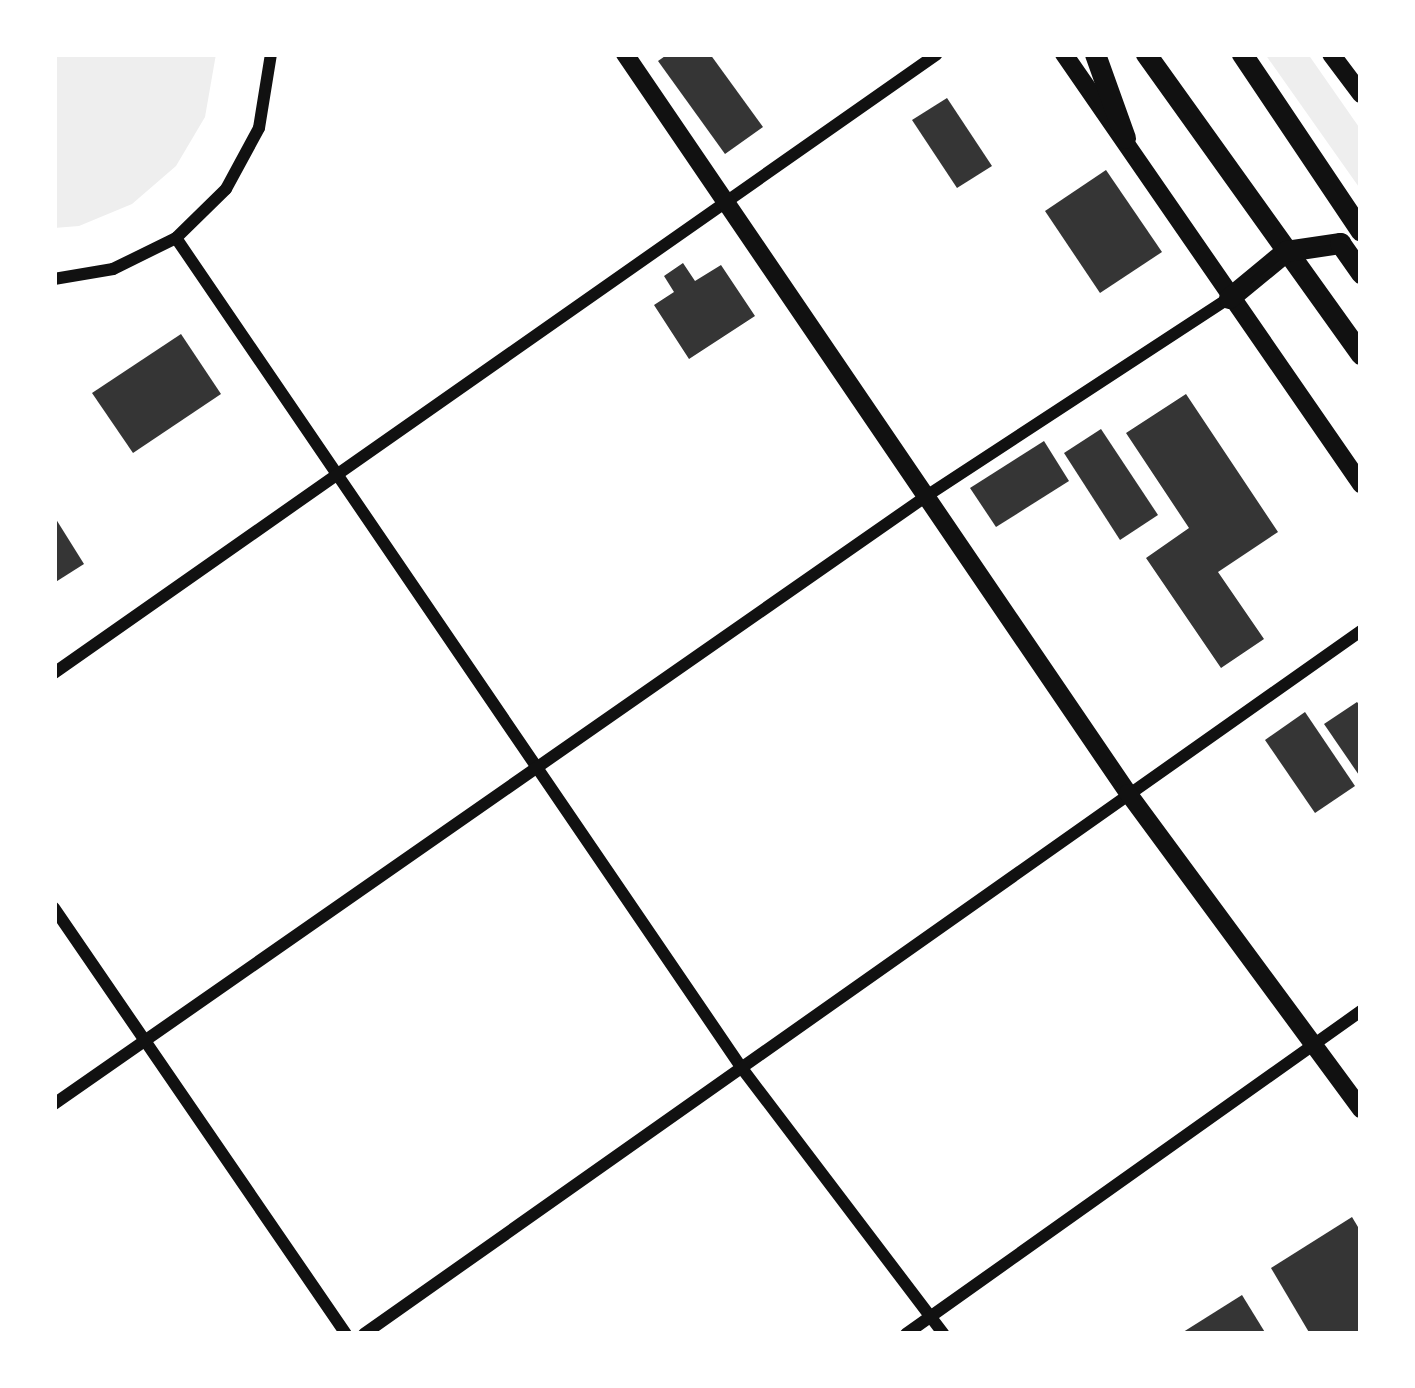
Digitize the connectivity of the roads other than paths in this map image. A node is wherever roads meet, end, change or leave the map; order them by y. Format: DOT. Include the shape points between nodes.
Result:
graph roads {
  1 [pos="271,54"];
  2 [pos="626,54"];
  3 [pos="937,54"];
  4 [pos="1064,54"];
  5 [pos="1095,54"];
  6 [pos="1146,54"];
  7 [pos="1242,54"];
  8 [pos="1331,54"];
  9 [pos="1361,94"];
  10 [pos="1125,139"];
  11 [pos="730,203"];
  12 [pos="1361,231"];
  13 [pos="176,238"];
  14 [pos="1286,251"];
  15 [pos="1361,273"];
  16 [pos="54,279"];
  17 [pos="1229,298"];
  18 [pos="1361,354"];
  19 [pos="334,476"];
  20 [pos="1361,484"];
  21 [pos="925,497"];
  22 [pos="1361,631"];
  23 [pos="54,673"];
  24 [pos="533,770"];
  25 [pos="1128,794"];
  26 [pos="54,908"];
  27 [pos="1361,1012"];
  28 [pos="1317,1040"];
  29 [pos="142,1043"];
  30 [pos="741,1067"];
  31 [pos="54,1104"];
  32 [pos="1361,1109"];
  33 [pos="931,1316"];
  34 [pos="346,1334"];
  35 [pos="364,1334"];
  36 [pos="906,1334"];
  37 [pos="944,1334"];
  1 -- 13 [label="street" via="259,128 226,189"];
  2 -- 11 [label="street"];
  3 -- 11 [label="street"];
  4 -- 10 [label="street"];
  5 -- 10 [label="main road"];
  6 -- 14 [label="main road"];
  7 -- 12 [label="main road"];
  8 -- 9 [label="street"];
  10 -- 17 [label="street"];
  11 -- 19 [label="street"];
  11 -- 21 [label="street"];
  13 -- 16 [label="street" via="112,269"];
  13 -- 19 [label="street"];
  14 -- 15 [label="main road" via="1340,243"];
  14 -- 17 [label="main road"];
  14 -- 18 [label="main road"];
  17 -- 20 [label="street"];
  17 -- 21 [label="street"];
  19 -- 23 [label="street"];
  19 -- 24 [label="street"];
  21 -- 24 [label="street"];
  21 -- 25 [label="street"];
  22 -- 25 [label="street"];
  24 -- 29 [label="street"];
  24 -- 30 [label="street"];
  25 -- 28 [label="street"];
  25 -- 30 [label="street"];
  26 -- 29 [label="street"];
  27 -- 28 [label="street"];
  28 -- 32 [label="street"];
  28 -- 33 [label="street"];
  29 -- 31 [label="street"];
  29 -- 34 [label="street"];
  30 -- 33 [label="street"];
  30 -- 35 [label="street"];
  33 -- 36 [label="street"];
  33 -- 37 [label="street"];
}
